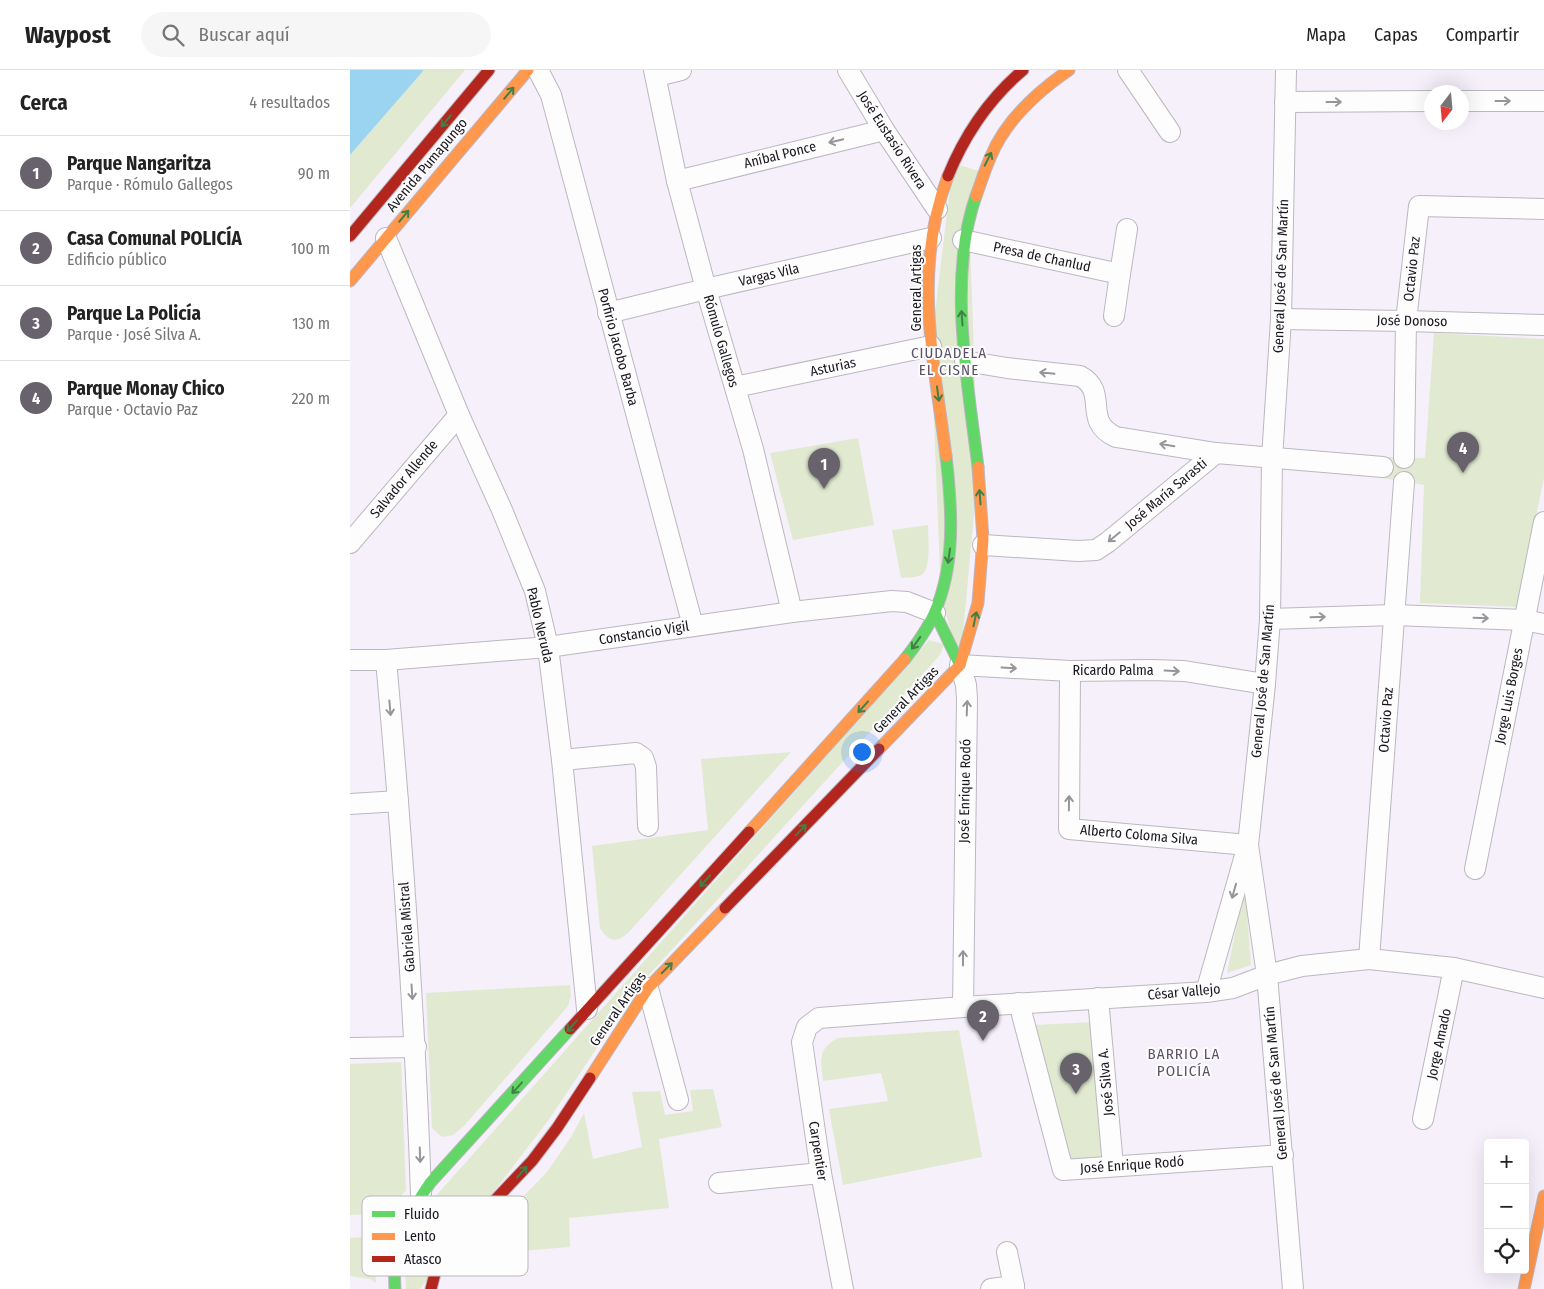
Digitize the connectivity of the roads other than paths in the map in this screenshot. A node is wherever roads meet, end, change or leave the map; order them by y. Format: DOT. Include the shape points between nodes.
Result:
graph roads {
  1 [pos="489,70"];
  2 [pos="528,70"];
  3 [pos="538,70"];
  4 [pos="681,70"];
  5 [pos="848,70"];
  6 [pos="1023,70"];
  7 [pos="1069,70"];
  8 [pos="1128,70"];
  9 [pos="1286,70"];
  10 [pos="656,73"];
  11 [pos="1469,101"];
  12 [pos="1544,101"];
  13 [pos="1285,102"];
  14 [pos="1424,102"];
  15 [pos="884,130"];
  16 [pos="1170,132"];
  17 [pos="677,181"];
  18 [pos="937,209"];
  19 [pos="1544,209"];
  20 [pos="1127,229"];
  21 [pos="350,236"];
  22 [pos="386,238"];
  23 [pos="931,238"];
  24 [pos="964,240"];
  25 [pos="1120,274"];
  26 [pos="350,281"];
  27 [pos="706,289"];
  28 [pos="608,313"];
  29 [pos="1114,316"];
  30 [pos="1281,319"];
  31 [pos="1406,321"];
  32 [pos="1544,325"];
  33 [pos="931,346"];
  34 [pos="965,362"];
  35 [pos="735,387"];
  36 [pos="459,415"];
  37 [pos="1216,453"];
  38 [pos="1272,458"];
  39 [pos="1404,458"];
  40 [pos="1383,467"];
  41 [pos="1404,482"];
  42 [pos="1544,522"];
  43 [pos="350,543"];
  44 [pos="983,545"];
  45 [pos="792,612"];
  46 [pos="935,613"];
  47 [pos="1394,614"];
  48 [pos="1270,619"];
  49 [pos="1524,620"];
  50 [pos="1544,624"];
  51 [pos="694,626"];
  52 [pos="548,647"];
  53 [pos="350,660"];
  54 [pos="386,660"];
  55 [pos="960,665"];
  56 [pos="1070,671"];
  57 [pos="1265,684"];
  58 [pos="562,760"];
  59 [pos="398,802"];
  60 [pos="350,804"];
  61 [pos="648,826"];
  62 [pos="1248,845"];
  63 [pos="1476,869"];
  64 [pos="1369,959"];
  65 [pos="1454,968"];
  66 [pos="1266,975"];
  67 [pos="648,988"];
  68 [pos="1544,988"];
  69 [pos="1206,992"];
  70 [pos="1098,998"];
  71 [pos="1019,1003"];
  72 [pos="963,1006"];
  73 [pos="587,1009"];
  74 [pos="819,1018"];
  75 [pos="416,1047"];
  76 [pos="350,1048"];
  77 [pos="678,1100"];
  78 [pos="1423,1119"];
  79 [pos="1283,1155"];
  80 [pos="1114,1166"];
  81 [pos="821,1173"];
  82 [pos="720,1183"];
  83 [pos="422,1195"];
  84 [pos="499,1196"];
  85 [pos="1543,1202"];
  86 [pos="1007,1252"];
  87 [pos="395,1276"];
  88 [pos="434,1276"];
  89 [pos="1014,1287"];
  90 [pos="395,1289"];
  91 [pos="430,1289"];
  92 [pos="843,1289"];
  93 [pos="991,1289"];
  94 [pos="1293,1289"];
  95 [pos="1524,1289"];
  1 -- 21 [label="street, Avenida Pumapungo, one-way"];
  22 -- 2 [label="street, Avenida Pumapungo, one-way"];
  3 -- 28 [label="street, Porfirio Jacobo Barba" via="551,95"];
  4 -- 10 [label="street"];
  5 -- 15 [label="street, José Eustasio Rivera"];
  6 -- 18 [label="street, General Artigas" via="1008,82 969,131 953,163"];
  24 -- 7 [label="street, General Artigas, one-way" via="974,192 998,140 1020,111"];
  8 -- 16 [label="street"];
  9 -- 13 [label="street, General José de San Martín"];
  10 -- 17 [label="street, Rómulo Gallegos"];
  11 -- 12 [label="street, one-way"];
  13 -- 14 [label="street, one-way"];
  13 -- 30 [label="street, General José de San Martín"];
  15 -- 17 [label="street, Aníbal Ponce, one-way"];
  15 -- 18 [label="street, José Eustasio Rivera"];
  17 -- 27 [label="street, Rómulo Gallegos"];
  18 -- 23 [label="street, General Artigas"];
  19 -- 31 [label="street, Octavio Paz" via="1419,206"];
  20 -- 25 [label="street"];
  22 -- 26 [label="street, Avenida Pumapungo"];
  22 -- 36 [label="street, Pablo Neruda"];
  23 -- 27 [label="street, Vargas Vila"];
  23 -- 33 [label="street, General Artigas" via="928,274"];
  24 -- 25 [label="street, Presa de Chanlud"];
  34 -- 24 [label="street, General Artigas, one-way" via="960,292"];
  25 -- 29 [label="street"];
  27 -- 28 [label="street, Vargas Vila"];
  27 -- 35 [label="street, Rómulo Gallegos"];
  28 -- 51 [label="street, Porfirio Jacobo Barba"];
  30 -- 31 [label="street, José Donoso"];
  30 -- 38 [label="street, General José de San Martín"];
  31 -- 32 [label="street, José Donoso"];
  31 -- 39 [label="street, Octavio Paz"];
  33 -- 35 [label="street, Asturias"];
  33 -- 46 [label="street, General Artigas, one-way" via="951,522 946,574"];
  37 -- 34 [label="street, one-way" via="1106,433 1098,423 1094,389 1080,376"];
  44 -- 34 [label="street, General Artigas, one-way"];
  35 -- 45 [label="street, Rómulo Gallegos"];
  36 -- 43 [label="street, Salvador Allende"];
  36 -- 52 [label="street, Pablo Neruda" via="535,591"];
  37 -- 38 [label="street, José María Sarasti"];
  37 -- 44 [label="street, José María Sarasti, one-way" via="1096,550"];
  38 -- 40 [label="street, José María Sarasti"];
  38 -- 48 [label="street, General José de San Martín"];
  41 -- 47 [label="street, Octavio Paz"];
  42 -- 49 [label="street, Jorge Luis Borges"];
  55 -- 44 [label="street, General Artigas, one-way" via="969,646 978,604"];
  45 -- 46 [label="street, Constancio Vigil" via="892,601 907,602"];
  45 -- 51 [label="street, Constancio Vigil"];
  46 -- 55 [label="street"];
  46 -- 73 [label="street, General Artigas, one-way" via="896,671"];
  48 -- 47 [label="street, one-way"];
  47 -- 49 [label="street, one-way"];
  47 -- 64 [label="street, Octavio Paz"];
  48 -- 57 [label="street, General José de San Martín"];
  49 -- 50 [label="street"];
  49 -- 63 [label="street, Jorge Luis Borges"];
  51 -- 52 [label="street, Constancio Vigil"];
  52 -- 54 [label="street, Constancio Vigil"];
  52 -- 58 [label="street, Pablo Neruda"];
  53 -- 54 [label="street, Constancio Vigil"];
  54 -- 59 [label="street, Gabriela Mistral, one-way"];
  55 -- 56 [label="street, Ricardo Palma, one-way"];
  67 -- 55 [label="street, General Artigas, one-way"];
  72 -- 55 [label="street, José Enrique Rodó, one-way" via="967,699"];
  56 -- 57 [label="street, Ricardo Palma, one-way" via="1184,671"];
  62 -- 56 [label="street, Alberto Coloma Silva, one-way" via="1069,829"];
  57 -- 62 [label="street, General José de San Martín"];
  58 -- 61 [label="street" via="636,753 643,758"];
  58 -- 73 [label="street, Pablo Neruda"];
  59 -- 60 [label="street"];
  59 -- 75 [label="street, Gabriela Mistral, one-way"];
  62 -- 66 [label="street, General José de San Martín"];
  62 -- 69 [label="street, one-way"];
  64 -- 65 [label="street, César Vallejo"];
  64 -- 66 [label="street, César Vallejo" via="1302,966"];
  65 -- 68 [label="street, César Vallejo"];
  65 -- 78 [label="street, Jorge Amado"];
  66 -- 69 [label="street, César Vallejo" via="1233,988"];
  66 -- 79 [label="street, General José de San Martín"];
  67 -- 77 [label="street"];
  84 -- 67 [label="street, General Artigas, one-way" via="543,1147"];
  69 -- 70 [label="street, César Vallejo"];
  70 -- 71 [label="street, César Vallejo"];
  70 -- 80 [label="street, José Silva A."];
  71 -- 72 [label="street, César Vallejo"];
  71 -- 80 [label="street, José Enrique Rodó" via="1064,1170"];
  72 -- 74 [label="street, César Vallejo"];
  73 -- 83 [label="street, General Artigas, one-way" via="444,1166"];
  74 -- 81 [label="street, Carpentier" via="807,1027 802,1042"];
  75 -- 76 [label="street"];
  75 -- 83 [label="street, Gabriela Mistral, one-way"];
  79 -- 80 [label="street, José Enrique Rodó"];
  79 -- 94 [label="street, General José de San Martín"];
  81 -- 82 [label="street"];
  81 -- 92 [label="street, Carpentier"];
  85 -- 95 [label="street"];
  86 -- 89 [label="street"];
  87 -- 90 [label="street, General Artigas"];
  91 -- 88 [label="street, General Artigas, one-way"];
  89 -- 93 [label="street"];
}
